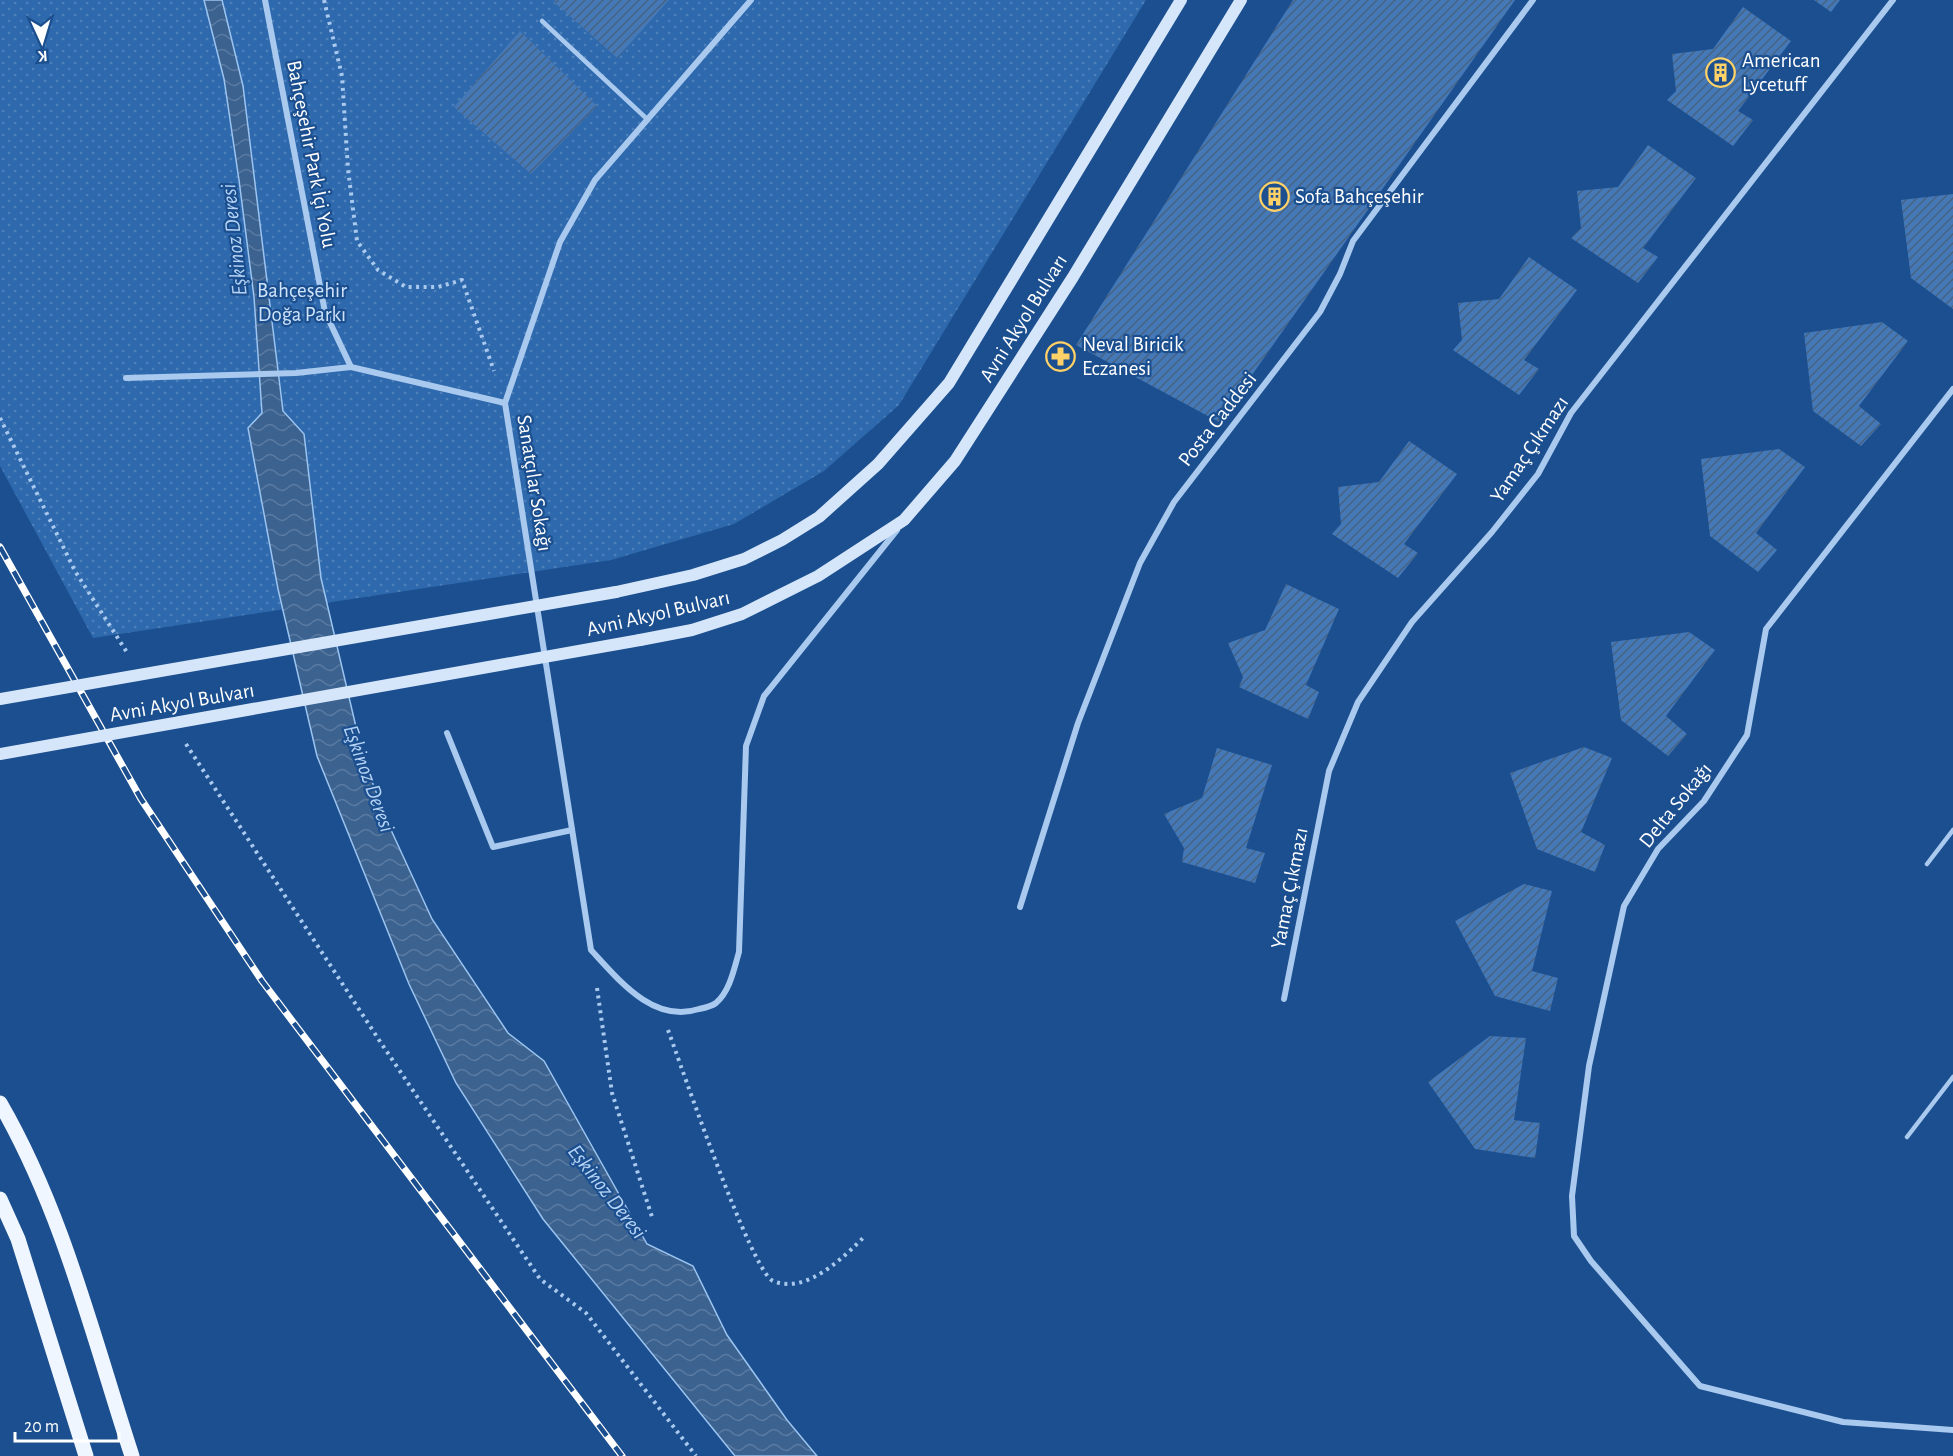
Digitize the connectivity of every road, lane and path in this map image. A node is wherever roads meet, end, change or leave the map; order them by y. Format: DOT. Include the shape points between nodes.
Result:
graph roads {
  1 [pos="265,0"];
  2 [pos="324,0"];
  3 [pos="751,0"];
  4 [pos="1181,0"];
  5 [pos="1241,0"];
  6 [pos="1533,0"];
  7 [pos="1893,0"];
  8 [pos="542,21"];
  9 [pos="647,119"];
  10 [pos="351,367"];
  11 [pos="126,378"];
  12 [pos="1953,389"];
  13 [pos="505,403"];
  14 [pos="0,418"];
  15 [pos="904,520"];
  16 [pos="131,658"];
  17 [pos="0,699"];
  18 [pos="447,733"];
  19 [pos="181,736"];
  20 [pos="0,753"];
  21 [pos="572,830"];
  22 [pos="1953,830"];
  23 [pos="1927,864"];
  24 [pos="1020,907"];
  25 [pos="591,950"];
  26 [pos="1284,999"];
  27 [pos="660,1010"];
  28 [pos="1953,1077"];
  29 [pos="0,1103"];
  30 [pos="1907,1137"];
  31 [pos="0,1199"];
  32 [pos="653,1220"];
  33 [pos="865,1236"];
  34 [pos="1953,1430"];
  35 [pos="86,1456"];
  36 [pos="132,1456"];
  37 [pos="696,1456"];
  1 -- 10 [label="street, Bahçeşehir Park İçi Yolu" via="325,312"];
  2 -- 13 [label="path" via="342,76 357,241 378,270 406,287 438,287 462,279"];
  3 -- 9 [label="street, Sanatçılar Sokağı"];
  4 -- 17 [label="main road, Avni Akyol Bulvarı, bridge" via="949,383 878,464 819,516 753,554 693,575 616,592"];
  5 -- 15 [label="main road, Avni Akyol Bulvarı" via="955,461"];
  6 -- 24 [label="street, Posta Caddesi" via="1353,241 1320,312 1168,512 1140,562 1078,723"];
  7 -- 26 [label="street, Yamaç Çıkmazı" via="1571,413 1531,482 1412,622 1358,702 1329,771"];
  8 -- 9 [label="lane"];
  9 -- 13 [label="street, Sanatçılar Sokağı" via="595,180 560,242"];
  10 -- 11 [label="street" via="296,374"];
  10 -- 13 [label="street"];
  12 -- 34 [label="street, Delta Sokağı" via="1766,629 1747,735 1704,801 1658,849 1624,906 1589,1066 1572,1196 1574,1236 1591,1261 1700,1386 1843,1422"];
  13 -- 21 [label="street, Sanatçılar Sokağı"];
  14 -- 16 [label="path" via="75,571"];
  15 -- 20 [label="main road, Avni Akyol Bulvarı, bridge" via="818,576 742,614 692,630"];
  15 -- 27 [label="street" via="764,696 754,720 746,746 739,952 729,984 715,1004 690,1012"];
  18 -- 21 [label="street" via="493,847"];
  19 -- 37 [label="path" via="540,1279 586,1313"];
  21 -- 25 [label="street, Sanatçılar Sokağı"];
  22 -- 23 [label="lane"];
  25 -- 27 [label="street" via="625,987"];
  25 -- 32 [label="path" via="612,1093"];
  27 -- 33 [label="path" via="720,1172 760,1266 771,1280 792,1286 838,1264"];
  28 -- 30 [label="lane"];
  29 -- 36 [label="main road" via="69,1256"];
  31 -- 35 [label="main road" via="18,1239"];
}
